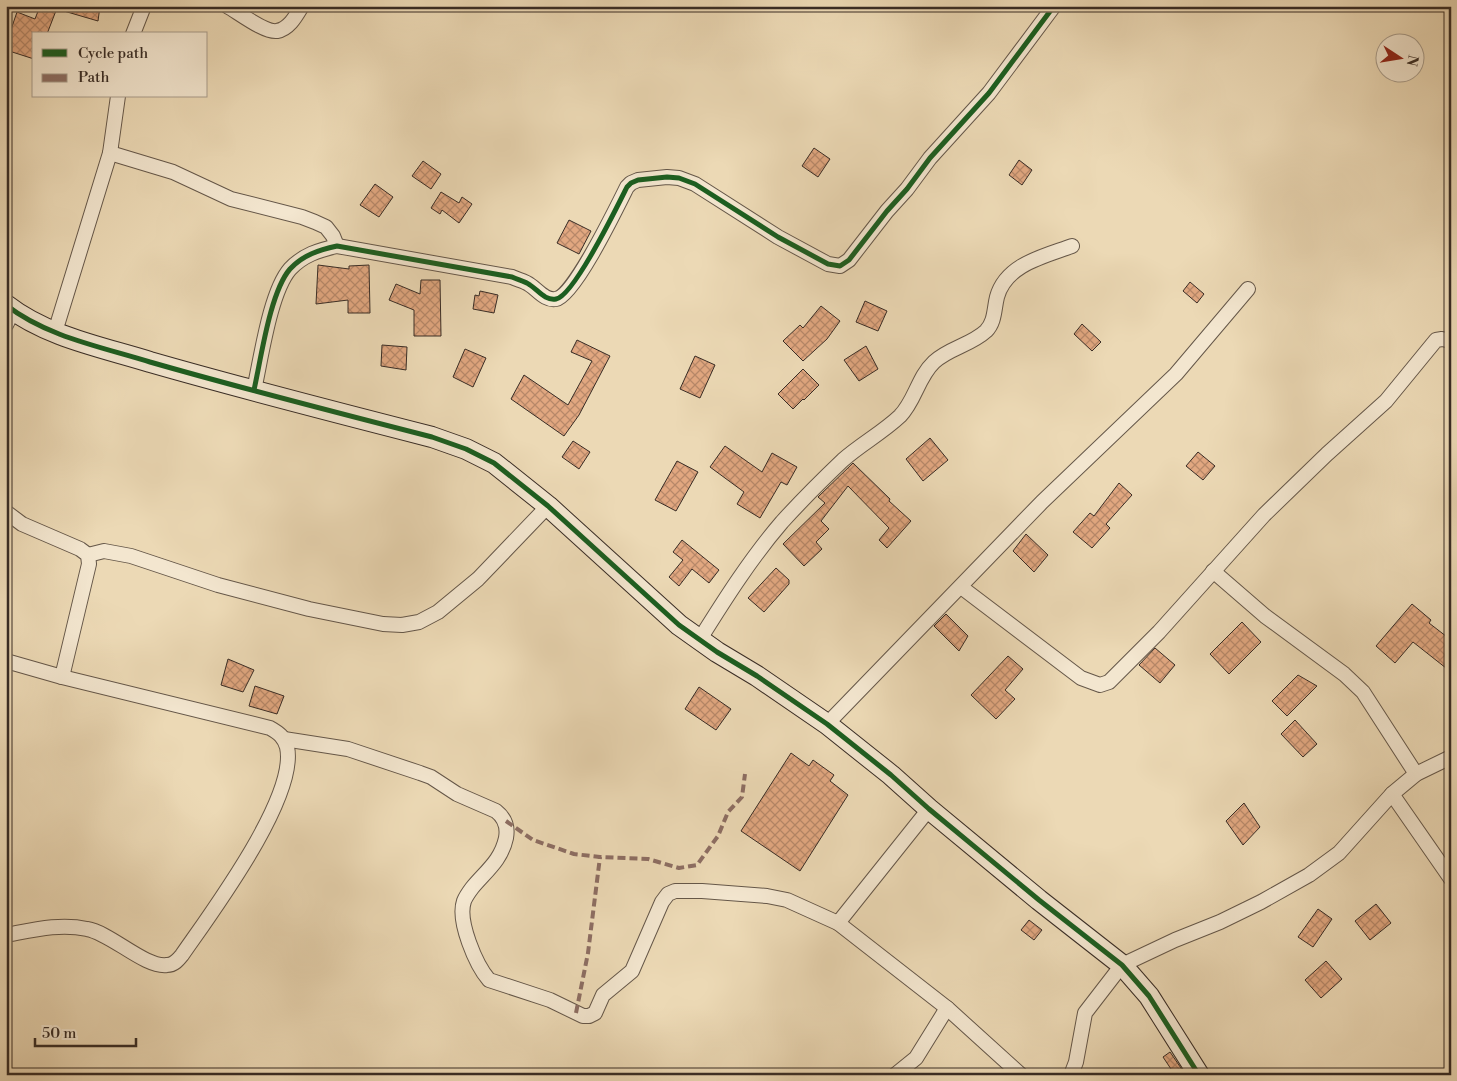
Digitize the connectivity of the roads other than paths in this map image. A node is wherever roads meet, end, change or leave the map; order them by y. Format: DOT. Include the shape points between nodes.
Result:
graph roads {
  1 [pos="144,6"];
  2 [pos="227,6"];
  3 [pos="302,6"];
  4 [pos="1054,6"];
  5 [pos="134,32"];
  6 [pos="118,98"];
  7 [pos="110,153"];
  8 [pos="337,246"];
  9 [pos="1072,246"];
  10 [pos="1248,289"];
  11 [pos="9,314"];
  12 [pos="55,332"];
  13 [pos="1451,341"];
  14 [pos="254,390"];
  15 [pos="548,506"];
  16 [pos="6,512"];
  17 [pos="88,555"];
  18 [pos="1213,571"];
  19 [pos="961,587"];
  20 [pos="700,639"];
  21 [pos="6,661"];
  22 [pos="62,677"];
  23 [pos="827,724"];
  24 [pos="284,739"];
  25 [pos="1451,757"];
  26 [pos="1416,774"];
  27 [pos="1392,794"];
  28 [pos="929,809"];
  29 [pos="1451,880"];
  30 [pos="838,923"];
  31 [pos="6,935"];
  32 [pos="1122,965"];
  33 [pos="948,1008"];
  34 [pos="895,1075"];
  35 [pos="1021,1075"];
  36 [pos="1071,1075"];
  37 [pos="1199,1075"];
  1 -- 5 [label="street"];
  2 -- 3 [label="street" via="268,30 276,31 293,21"];
  4 -- 8 [label="street" via="990,93 930,158 849,260 840,266 828,264 778,237 695,184 679,178 631,183 574,283 563,297 556,299 549,299 529,284 512,277"];
  6 -- 7 [label="street"];
  7 -- 8 [label="street" via="173,172 231,199 316,222 326,227"];
  7 -- 12 [label="street"];
  8 -- 14 [label="street" via="316,250 303,258 282,280 270,316"];
  9 -- 20 [label="street" via="1023,265 1009,276 998,294 992,323 987,330 935,361 901,414 845,459 783,522"];
  10 -- 19 [label="street" via="1176,374 1042,502"];
  11 -- 12 [label="street"];
  12 -- 14 [label="street"];
  13 -- 18 [label="street" via="1436,340 1386,401 1264,515"];
  14 -- 15 [label="street" via="466,448 494,463"];
  15 -- 17 [label="street" via="478,579 438,612 419,622 402,624 383,624 310,609 218,585 131,556 104,551"];
  15 -- 20 [label="street" via="679,624"];
  16 -- 17 [label="street" via="22,524"];
  17 -- 22 [label="street" via="89,564"];
  18 -- 19 [label="street" via="1110,682 1100,685 1081,678"];
  18 -- 26 [label="street" via="1363,692"];
  19 -- 23 [label="street"];
  20 -- 23 [label="street"];
  21 -- 22 [label="street"];
  22 -- 24 [label="street" via="270,728"];
  23 -- 28 [label="street"];
  24 -- 30 [label="street" via="348,749 420,773 501,815 506,821 507,833 500,858 464,901 462,918 474,956 489,980 550,1000 583,1016 595,1013 603,995 632,971 662,902 675,891 767,896 787,900"];
  24 -- 31 [label="street" via="287,761 273,810 248,857 176,962 162,966 103,934 72,926"];
  25 -- 26 [label="street"];
  26 -- 27 [label="street"];
  27 -- 29 [label="street"];
  27 -- 32 [label="street" via="1339,853 1309,875 1220,922"];
  28 -- 30 [label="street"];
  28 -- 32 [label="street"];
  30 -- 33 [label="street"];
  32 -- 36 [label="street" via="1085,1014"];
  32 -- 37 [label="street" via="1149,996"];
  33 -- 34 [label="street" via="916,1058"];
  33 -- 35 [label="street"];
}
